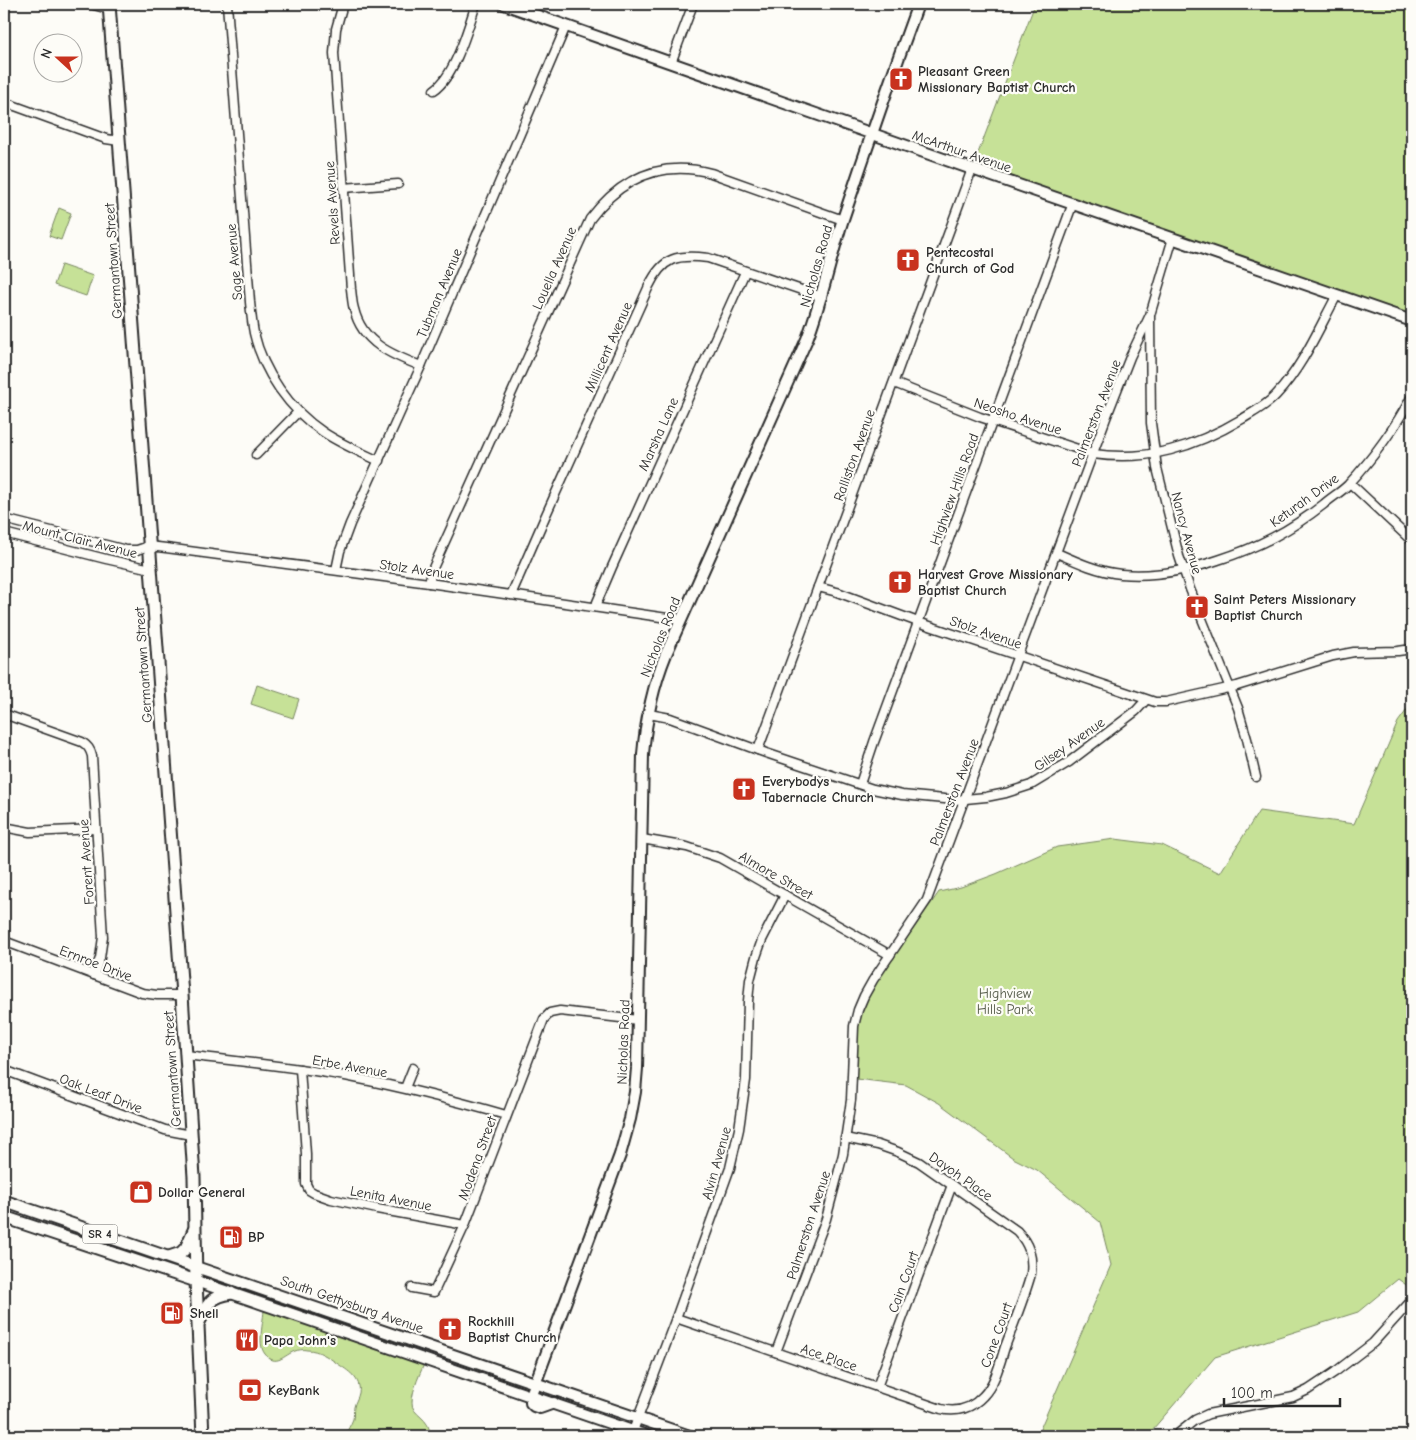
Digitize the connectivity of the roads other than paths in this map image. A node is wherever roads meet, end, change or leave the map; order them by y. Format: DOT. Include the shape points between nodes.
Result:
graph roads {
  1 [pos="90,4"];
  2 [pos="227,4"];
  3 [pos="343,4"];
  4 [pos="476,4"];
  5 [pos="504,4"];
  6 [pos="693,4"];
  7 [pos="918,4"];
  8 [pos="109,5"];
  9 [pos="566,26"];
  10 [pos="671,63"];
  11 [pos="434,90"];
  12 [pos="4,102"];
  13 [pos="872,134"];
  14 [pos="119,141"];
  15 [pos="972,169"];
  16 [pos="398,184"];
  17 [pos="344,188"];
  18 [pos="1073,203"];
  19 [pos="843,220"];
  20 [pos="1173,238"];
  21 [pos="745,272"];
  22 [pos="1337,296"];
  23 [pos="822,297"];
  24 [pos="1150,315"];
  25 [pos="1412,321"];
  26 [pos="421,366"];
  27 [pos="894,383"];
  28 [pos="1412,396"];
  29 [pos="298,412"];
  30 [pos="993,421"];
  31 [pos="1093,454"];
  32 [pos="1155,454"];
  33 [pos="256,455"];
  34 [pos="379,460"];
  35 [pos="1350,483"];
  36 [pos="4,519"];
  37 [pos="4,533"];
  38 [pos="1412,541"];
  39 [pos="149,546"];
  40 [pos="1056,553"];
  41 [pos="151,569"];
  42 [pos="336,570"];
  43 [pos="1184,571"];
  44 [pos="429,583"];
  45 [pos="818,587"];
  46 [pos="511,595"];
  47 [pos="595,607"];
  48 [pos="681,620"];
  49 [pos="918,622"];
  50 [pos="1412,649"];
  51 [pos="1019,656"];
  52 [pos="1229,688"];
  53 [pos="1146,700"];
  54 [pos="4,714"];
  55 [pos="648,714"];
  56 [pos="758,750"];
  57 [pos="1256,777"];
  58 [pos="860,784"];
  59 [pos="964,799"];
  60 [pos="4,828"];
  61 [pos="96,829"];
  62 [pos="642,839"];
  63 [pos="785,895"];
  64 [pos="4,941"];
  65 [pos="890,955"];
  66 [pos="94,975"];
  67 [pos="182,995"];
  68 [pos="638,1020"];
  69 [pos="186,1055"];
  70 [pos="412,1068"];
  71 [pos="300,1069"];
  72 [pos="4,1070"];
  73 [pos="405,1088"];
  74 [pos="506,1115"];
  75 [pos="191,1135"];
  76 [pos="845,1138"];
  77 [pos="952,1185"];
  78 [pos="4,1201"];
  79 [pos="4,1216"];
  80 [pos="465,1225"];
  81 [pos="196,1226"];
  82 [pos="169,1257"];
  83 [pos="196,1267"];
  84 [pos="1032,1269"];
  85 [pos="196,1281"];
  86 [pos="412,1288"];
  87 [pos="231,1293"];
  88 [pos="1412,1300"];
  89 [pos="676,1318"];
  90 [pos="198,1324"];
  91 [pos="776,1352"];
  92 [pos="535,1384"];
  93 [pos="876,1387"];
  94 [pos="531,1395"];
  95 [pos="973,1404"];
  96 [pos="638,1418"];
  97 [pos="633,1431"];
  98 [pos="203,1436"];
  99 [pos="647,1436"];
  100 [pos="690,1436"];
  101 [pos="1175,1436"];
  1 -- 8 [label="street" via="101,8"];
  2 -- 29 [label="street, Sage Avenue" via="253,325 265,365"];
  3 -- 17 [label="street, Revels Avenue" via="334,45"];
  4 -- 11 [label="street" via="456,59 444,81"];
  5 -- 9 [label="street, McArthur Avenue"];
  6 -- 10 [label="street"];
  7 -- 13 [label="street, Nicholas Road"];
  8 -- 14 [label="main road, Germantown Street"];
  9 -- 10 [label="street, McArthur Avenue"];
  9 -- 26 [label="street, Tubman Avenue"];
  10 -- 13 [label="street, McArthur Avenue"];
  12 -- 14 [label="street"];
  13 -- 15 [label="street, McArthur Avenue"];
  13 -- 19 [label="street, Nicholas Road"];
  14 -- 39 [label="main road, Germantown Street"];
  15 -- 18 [label="street, McArthur Avenue"];
  15 -- 27 [label="street, Ralliston Avenue"];
  16 -- 17 [label="street"];
  17 -- 26 [label="street, Revels Avenue" via="351,290 356,315 376,344 392,355"];
  18 -- 20 [label="street, McArthur Avenue"];
  18 -- 30 [label="street, Highview Hills Road"];
  19 -- 23 [label="street, Nicholas Road"];
  19 -- 44 [label="street, Louella Avenue" via="696,170 652,173 629,182 609,197 590,219"];
  20 -- 22 [label="street, McArthur Avenue"];
  20 -- 24 [label="street, Palmerston Avenue"];
  21 -- 23 [label="street, Millicent Avenue"];
  21 -- 46 [label="street, Millicent Avenue" via="708,258 691,256 674,258 658,270"];
  21 -- 47 [label="street, Marsha Lane"];
  22 -- 25 [label="street, McArthur Avenue"];
  22 -- 32 [label="street, Neosho Avenue" via="1302,361 1271,400 1223,430"];
  23 -- 48 [label="street, Nicholas Road" via="800,356"];
  24 -- 31 [label="street, Palmerston Avenue" via="1130,357"];
  24 -- 32 [label="street, Nancy Avenue" via="1151,423"];
  26 -- 34 [label="street, Tubman Avenue"];
  27 -- 30 [label="street, Neosho Avenue"];
  27 -- 45 [label="street, Ralliston Avenue"];
  28 -- 35 [label="street, Keturah Drive" via="1383,442"];
  29 -- 33 [label="street"];
  29 -- 34 [label="street, Sage Avenue" via="330,437"];
  30 -- 31 [label="street, Neosho Avenue"];
  30 -- 49 [label="street, Highview Hills Road"];
  31 -- 32 [label="street, Neosho Avenue" via="1110,457"];
  31 -- 40 [label="street, Palmerston Avenue"];
  32 -- 43 [label="street, Nancy Avenue"];
  34 -- 42 [label="street, Tubman Avenue" via="350,524"];
  35 -- 38 [label="street"];
  35 -- 43 [label="street, Keturah Drive" via="1280,534 1244,552"];
  36 -- 39 [label="street, Mount Clair Avenue" via="126,550"];
  37 -- 41 [label="street, Mount Clair Avenue"];
  39 -- 41 [label="main road, Germantown Street"];
  39 -- 42 [label="street, Stolz Avenue"];
  40 -- 43 [label="street, Keturah Drive" via="1090,567 1119,574"];
  40 -- 51 [label="street, Palmerston Avenue"];
  41 -- 67 [label="main road, Germantown Street"];
  42 -- 44 [label="street, Stolz Avenue"];
  43 -- 52 [label="street, Nancy Avenue"];
  44 -- 46 [label="street, Stolz Avenue"];
  45 -- 49 [label="street, Stolz Avenue"];
  45 -- 56 [label="street, Ralliston Avenue"];
  46 -- 47 [label="street, Stolz Avenue"];
  47 -- 48 [label="street, Stolz Avenue"];
  48 -- 55 [label="street, Nicholas Road" via="661,667"];
  49 -- 51 [label="street, Stolz Avenue"];
  49 -- 58 [label="street, Highview Hills Road"];
  50 -- 52 [label="street" via="1333,656"];
  51 -- 53 [label="street, Stolz Avenue"];
  51 -- 59 [label="street, Palmerston Avenue"];
  52 -- 53 [label="street" via="1166,702"];
  52 -- 57 [label="street, Nancy Avenue" via="1238,708"];
  53 -- 59 [label="street, Gilsey Avenue" via="1069,762 1032,785"];
  54 -- 61 [label="street, Forent Avenue" via="88,747 92,756"];
  55 -- 56 [label="street, Gilsey Avenue" via="670,718"];
  55 -- 62 [label="street, Nicholas Road" via="643,754"];
  56 -- 58 [label="street, Gilsey Avenue"];
  58 -- 59 [label="street, Gilsey Avenue" via="902,795"];
  59 -- 65 [label="street, Palmerston Avenue" via="927,900"];
  60 -- 61 [label="street" via="30,832"];
  61 -- 66 [label="street, Forent Avenue" via="103,937"];
  62 -- 63 [label="street, Almore Street" via="711,854"];
  62 -- 68 [label="street, Nicholas Road"];
  63 -- 65 [label="street, Almore Street"];
  63 -- 89 [label="street, Alvin Avenue" via="762,940 750,980 745,1089 730,1168"];
  64 -- 66 [label="street, Ernroe Drive"];
  65 -- 76 [label="street, Palmerston Avenue" via="868,988 854,1026 851,1100"];
  66 -- 67 [label="street, Ernroe Drive" via="142,993"];
  67 -- 69 [label="main road, Germantown Street"];
  68 -- 74 [label="street, Modena Street" via="560,1011 550,1013 544,1019"];
  68 -- 92 [label="street, Nicholas Road" via="635,1092 626,1133"];
  69 -- 71 [label="street, Erbe Avenue"];
  69 -- 75 [label="main road, Germantown Street"];
  70 -- 73 [label="street"];
  71 -- 73 [label="street, Erbe Avenue"];
  71 -- 80 [label="street, Lenita Avenue" via="306,1184 309,1190 377,1209"];
  72 -- 75 [label="street, Oak Leaf Drive" via="166,1130"];
  73 -- 74 [label="street, Erbe Avenue"];
  74 -- 80 [label="street, Modena Street"];
  75 -- 81 [label="main road, Germantown Street"];
  76 -- 77 [label="street, Dayoh Place" via="898,1152"];
  76 -- 91 [label="street, Palmerston Avenue" via="826,1219"];
  77 -- 84 [label="street, Dayoh Place" via="1023,1237 1029,1248"];
  77 -- 93 [label="street, Cain Court"];
  78 -- 82 [label="main road, South Gettysburg Avenue / SR 4"];
  79 -- 85 [label="main road, South Gettysburg Avenue / SR 4"];
  80 -- 86 [label="street, Modena Street" via="434,1292"];
  81 -- 82 [label="main road" via="182,1253"];
  81 -- 83 [label="main road, Germantown Street"];
  82 -- 83 [label="main road, South Gettysburg Avenue / SR 4"];
  83 -- 85 [label="main road, Germantown Street"];
  83 -- 92 [label="street, South Gettysburg Avenue"];
  84 -- 95 [label="street, Cone Court" via="993,1381 986,1393"];
  85 -- 87 [label="street, South Gettysburg Avenue"];
  85 -- 90 [label="main road, Germantown Street"];
  87 -- 90 [label="main road" via="212,1300"];
  87 -- 94 [label="street, South Gettysburg Avenue"];
  88 -- 101 [label="street" via="1372,1343 1308,1390 1293,1397 1208,1414"];
  89 -- 91 [label="street, Ace Place"];
  89 -- 96 [label="street, Alvin Avenue"];
  90 -- 98 [label="main road, Germantown Street"];
  91 -- 93 [label="street, Ace Place"];
  92 -- 94 [label="street, Nicholas Road"];
  92 -- 96 [label="street, South Gettysburg Avenue"];
  93 -- 95 [label="street, Ace Place" via="946,1410"];
  94 -- 97 [label="street, South Gettysburg Avenue" via="534,1406 540,1408 554,1403"];
  96 -- 97 [label="street, Alvin Avenue"];
  96 -- 100 [label="street, South Gettysburg Avenue"];
  97 -- 99 [label="street"];
}
